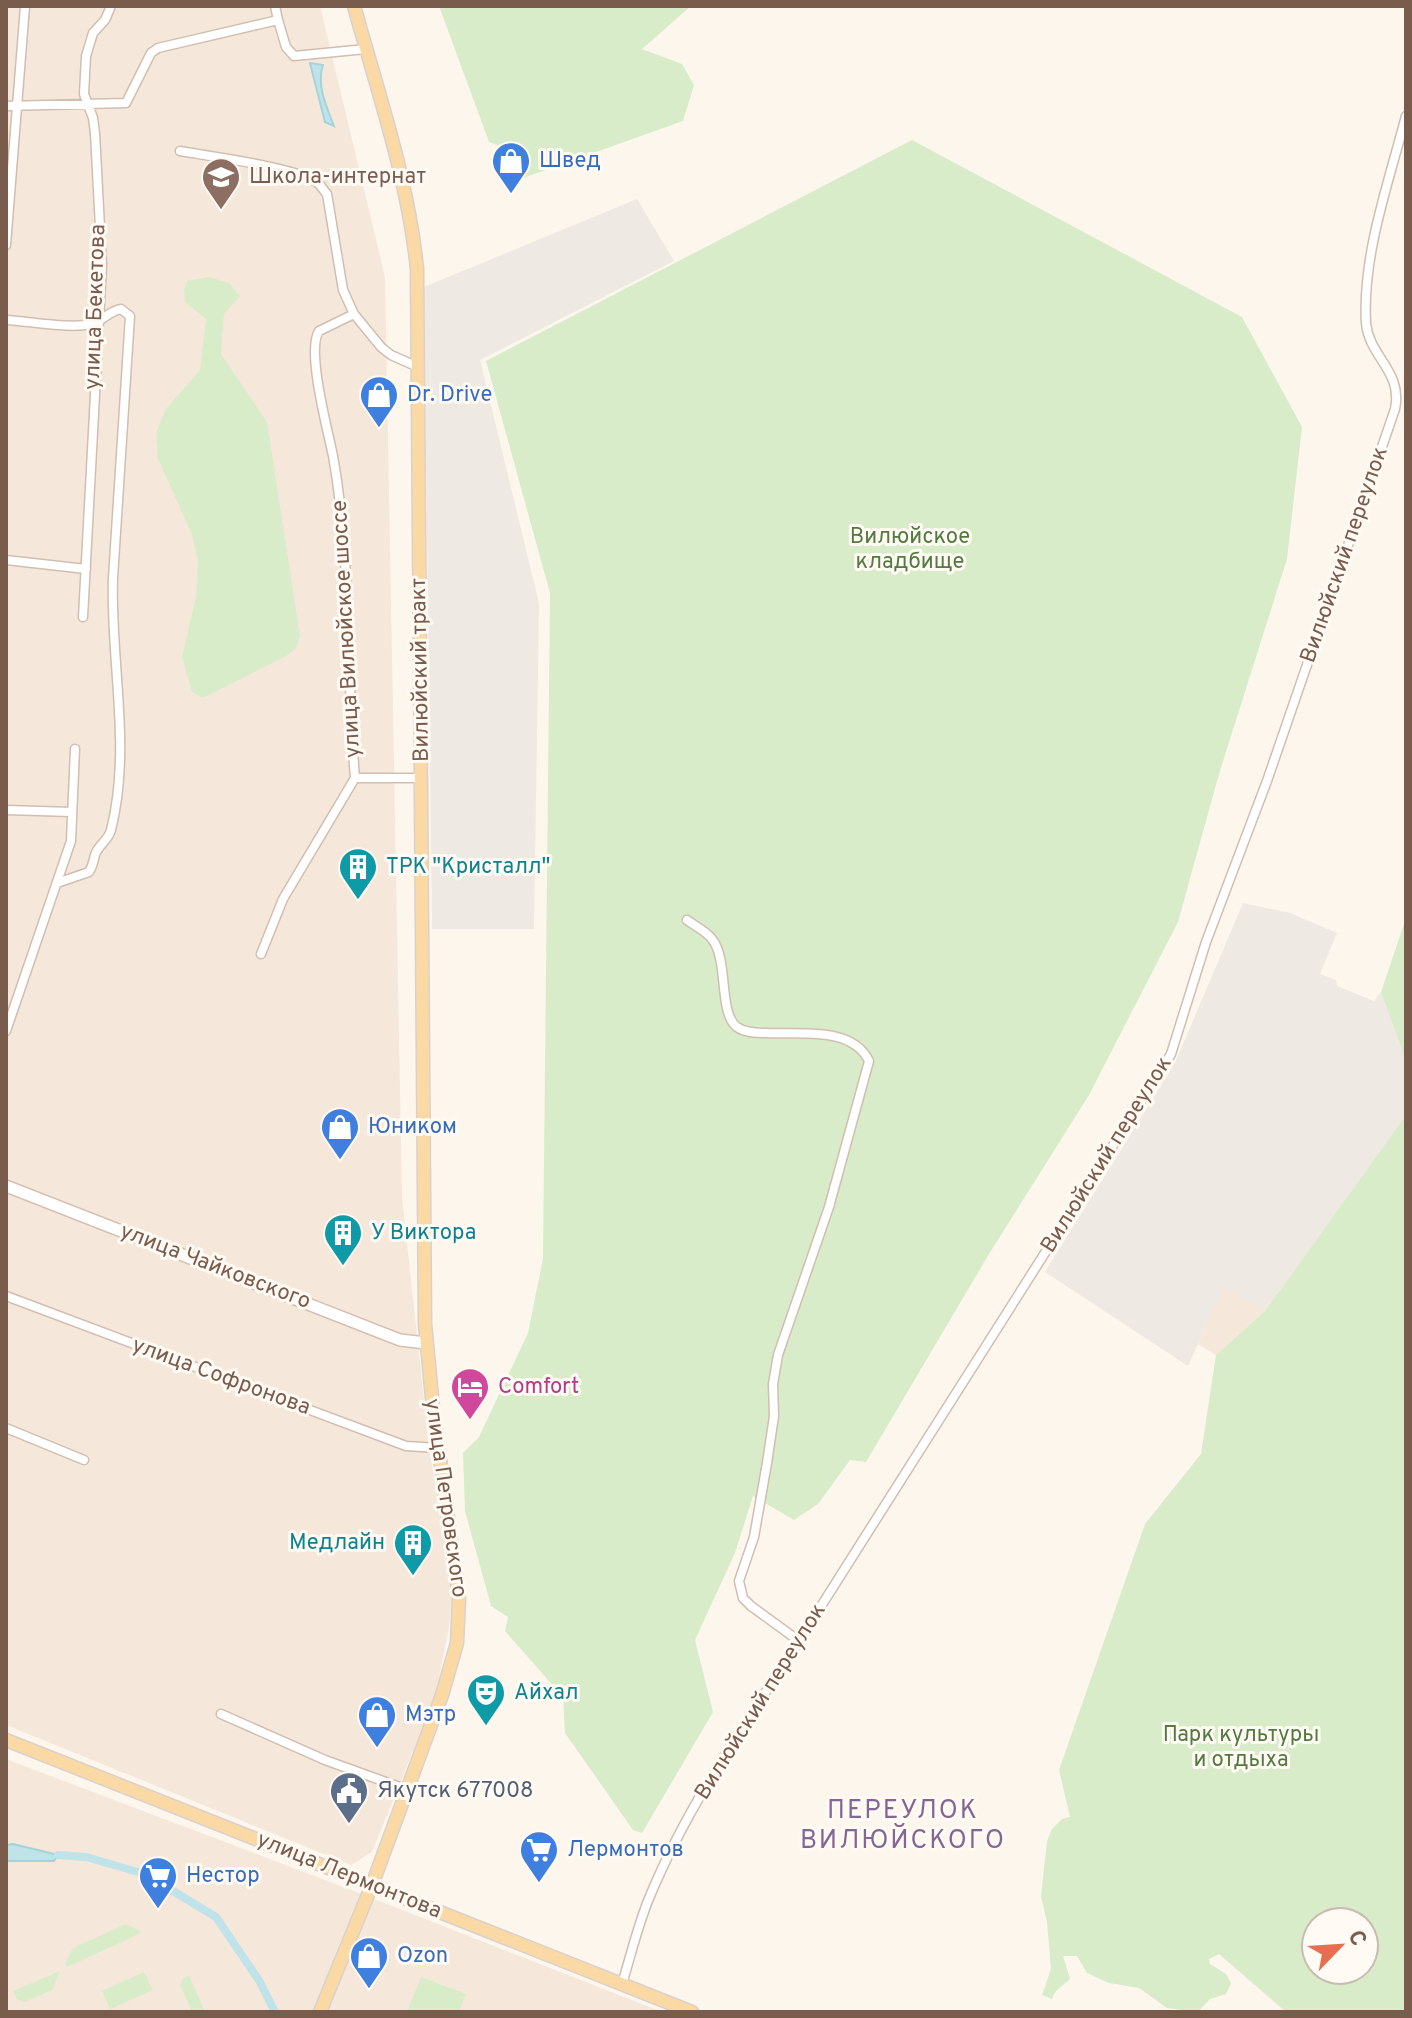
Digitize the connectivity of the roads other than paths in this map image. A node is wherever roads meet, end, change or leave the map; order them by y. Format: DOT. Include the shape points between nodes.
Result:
graph roads {
  1 [pos="25,6"];
  2 [pos="111,6"];
  3 [pos="275,6"];
  4 [pos="354,6"];
  5 [pos="278,20"];
  6 [pos="366,49"];
  7 [pos="86,105"];
  8 [pos="11,106"];
  9 [pos="1406,116"];
  10 [pos="180,151"];
  11 [pos="6,245"];
  12 [pos="354,314"];
  13 [pos="6,320"];
  14 [pos="97,323"];
  15 [pos="418,367"];
  16 [pos="6,560"];
  17 [pos="86,569"];
  18 [pos="83,617"];
  19 [pos="75,749"];
  20 [pos="355,778"];
  21 [pos="422,778"];
  22 [pos="6,810"];
  23 [pos="72,812"];
  24 [pos="57,883"];
  25 [pos="687,920"];
  26 [pos="261,954"];
  27 [pos="6,1031"];
  28 [pos="6,1186"];
  29 [pos="6,1296"];
  30 [pos="426,1343"];
  31 [pos="6,1428"];
  32 [pos="438,1448"];
  33 [pos="84,1460"];
  34 [pos="799,1641"];
  35 [pos="221,1714"];
  36 [pos="6,1740"];
  37 [pos="408,1790"];
  38 [pos="372,1885"];
  39 [pos="622,1984"];
  40 [pos="320,2012"];
  41 [pos="692,2012"];
  1 -- 8 [label="street"];
  2 -- 7 [label="street, улица Бекетова" via="89,42"];
  3 -- 5 [label="street"];
  4 -- 6 [label="main road, Вилюйский тракт"];
  5 -- 6 [label="street" via="294,56"];
  5 -- 7 [label="street" via="158,48 126,103"];
  6 -- 15 [label="main road, Вилюйский тракт" via="414,237"];
  7 -- 8 [label="street"];
  7 -- 14 [label="street, улица Бекетова" via="95,133 102,265"];
  8 -- 11 [label="street"];
  9 -- 34 [label="street, Вилюйский переулок" via="1366,286 1366,328 1392,375 1398,394 1395,409 1171,1054"];
  10 -- 12 [label="street" via="255,164 319,184 327,194 343,290"];
  12 -- 15 [label="street" via="381,347"];
  12 -- 20 [label="street, улица Вилюйское шоссе" via="319,331 314,344 342,509"];
  13 -- 14 [label="street"];
  14 -- 17 [label="street, улица Бекетова"];
  14 -- 24 [label="street" via="114,310 130,316 112,602 118,780 111,829 92,868 84,876"];
  15 -- 21 [label="main road, Вилюйский тракт"];
  16 -- 17 [label="street"];
  17 -- 18 [label="street, улица Бекетова"];
  19 -- 23 [label="street"];
  20 -- 21 [label="street"];
  20 -- 26 [label="street" via="283,899"];
  21 -- 30 [label="main road, Вилюйский тракт"];
  22 -- 23 [label="street"];
  23 -- 24 [label="street" via="71,841"];
  24 -- 27 [label="street"];
  25 -- 34 [label="street" via="711,937 720,953 730,1019 738,1029 841,1037 863,1048 869,1061 829,1207 778,1355 774,1416 754,1537 739,1581 743,1598"];
  28 -- 30 [label="main road, улица Чайковского" via="400,1340"];
  29 -- 32 [label="street, улица Софронова" via="406,1446"];
  30 -- 32 [label="main road, улица Петровского"];
  31 -- 33 [label="street"];
  32 -- 37 [label="main road, улица Петровского" via="460,1619 452,1666"];
  34 -- 39 [label="street, Вилюйский переулок" via="686,1820 649,1898"];
  35 -- 37 [label="street"];
  36 -- 38 [label="main road, улица Лермонтова"];
  37 -- 38 [label="main road, улица Петровского"];
  38 -- 39 [label="main road, улица Лермонтова"];
  38 -- 40 [label="main road, улица Петровского"];
  39 -- 41 [label="main road, улица Лермонтова"];
}
